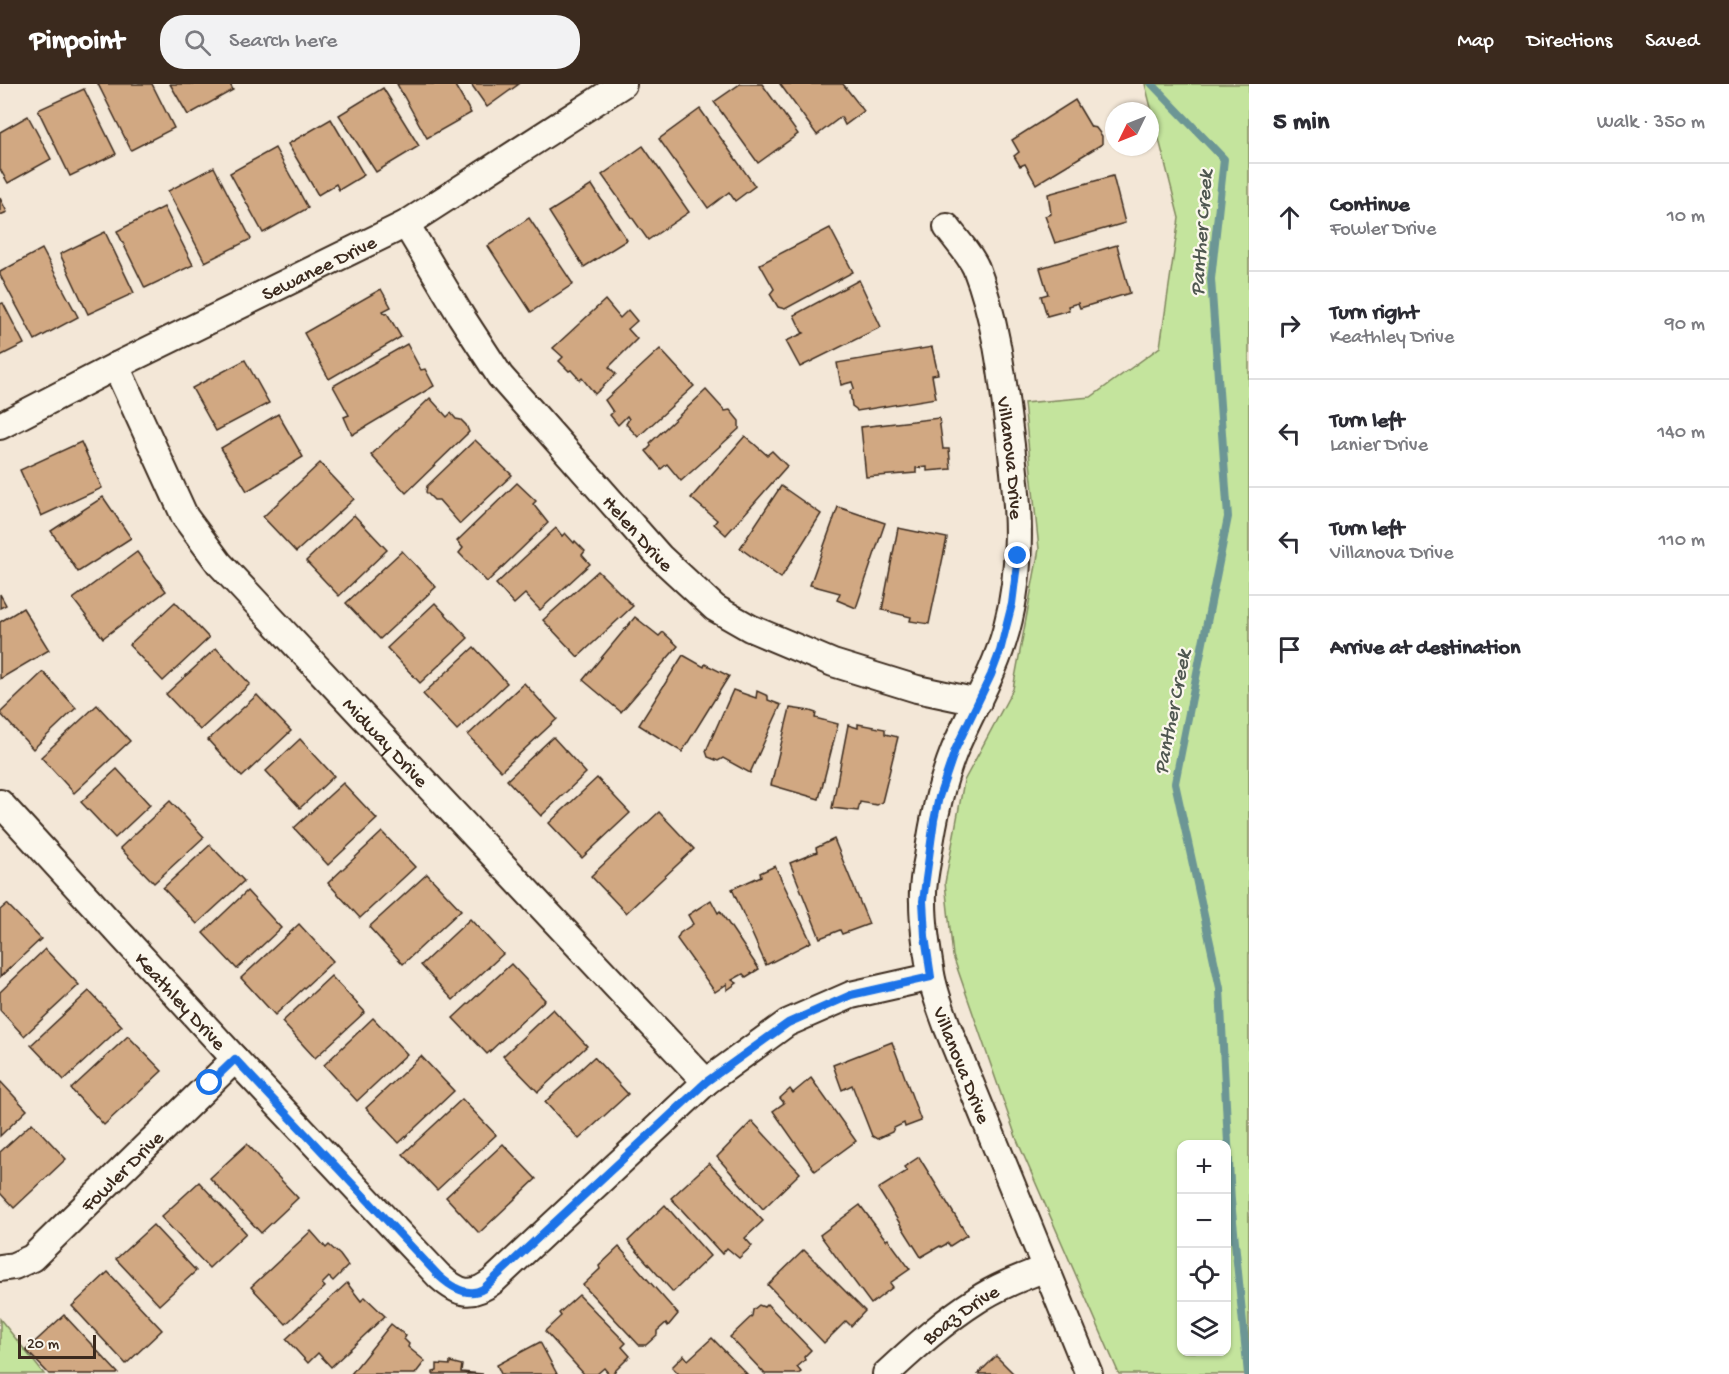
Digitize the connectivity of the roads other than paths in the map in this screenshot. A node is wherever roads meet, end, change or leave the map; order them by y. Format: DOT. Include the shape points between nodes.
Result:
graph roads {
  1 [pos="623,84"];
  2 [pos="406,224"];
  3 [pos="947,227"];
  4 [pos="116,366"];
  5 [pos="0,426"];
  6 [pos="978,702"];
  7 [pos="0,802"];
  8 [pos="931,977"];
  9 [pos="235,1059"];
  10 [pos="706,1082"];
  11 [pos="0,1268"];
  12 [pos="1046,1268"];
  13 [pos="886,1374"];
  14 [pos="1089,1374"];
  1 -- 2 [label="street, Sewanee Drive"];
  2 -- 4 [label="street, Sewanee Drive"];
  2 -- 6 [label="street, Helen Drive" via="500,376 660,556 715,608 750,628 833,663 917,689"];
  3 -- 6 [label="street, Villanova Drive" via="975,266 991,317 1004,388 1018,511 1012,604 1000,651"];
  4 -- 5 [label="street, Sewanee Drive"];
  4 -- 10 [label="street, Midway Drive" via="185,517 219,563"];
  6 -- 8 [label="street, Villanova Drive" via="955,750 934,820 923,901"];
  7 -- 9 [label="street, Keathley Drive"];
  8 -- 10 [label="street" via="851,995 788,1023"];
  8 -- 12 [label="street, Villanova Drive" via="947,1026"];
  9 -- 10 [label="street, Keathley Drive" via="439,1276 457,1289 471,1293 493,1281"];
  9 -- 11 [label="street, Fowler Drive" via="32,1258"];
  12 -- 13 [label="street, Boaz Drive" via="979,1298 924,1338"];
  12 -- 14 [label="street, Villanova Drive"];
}
